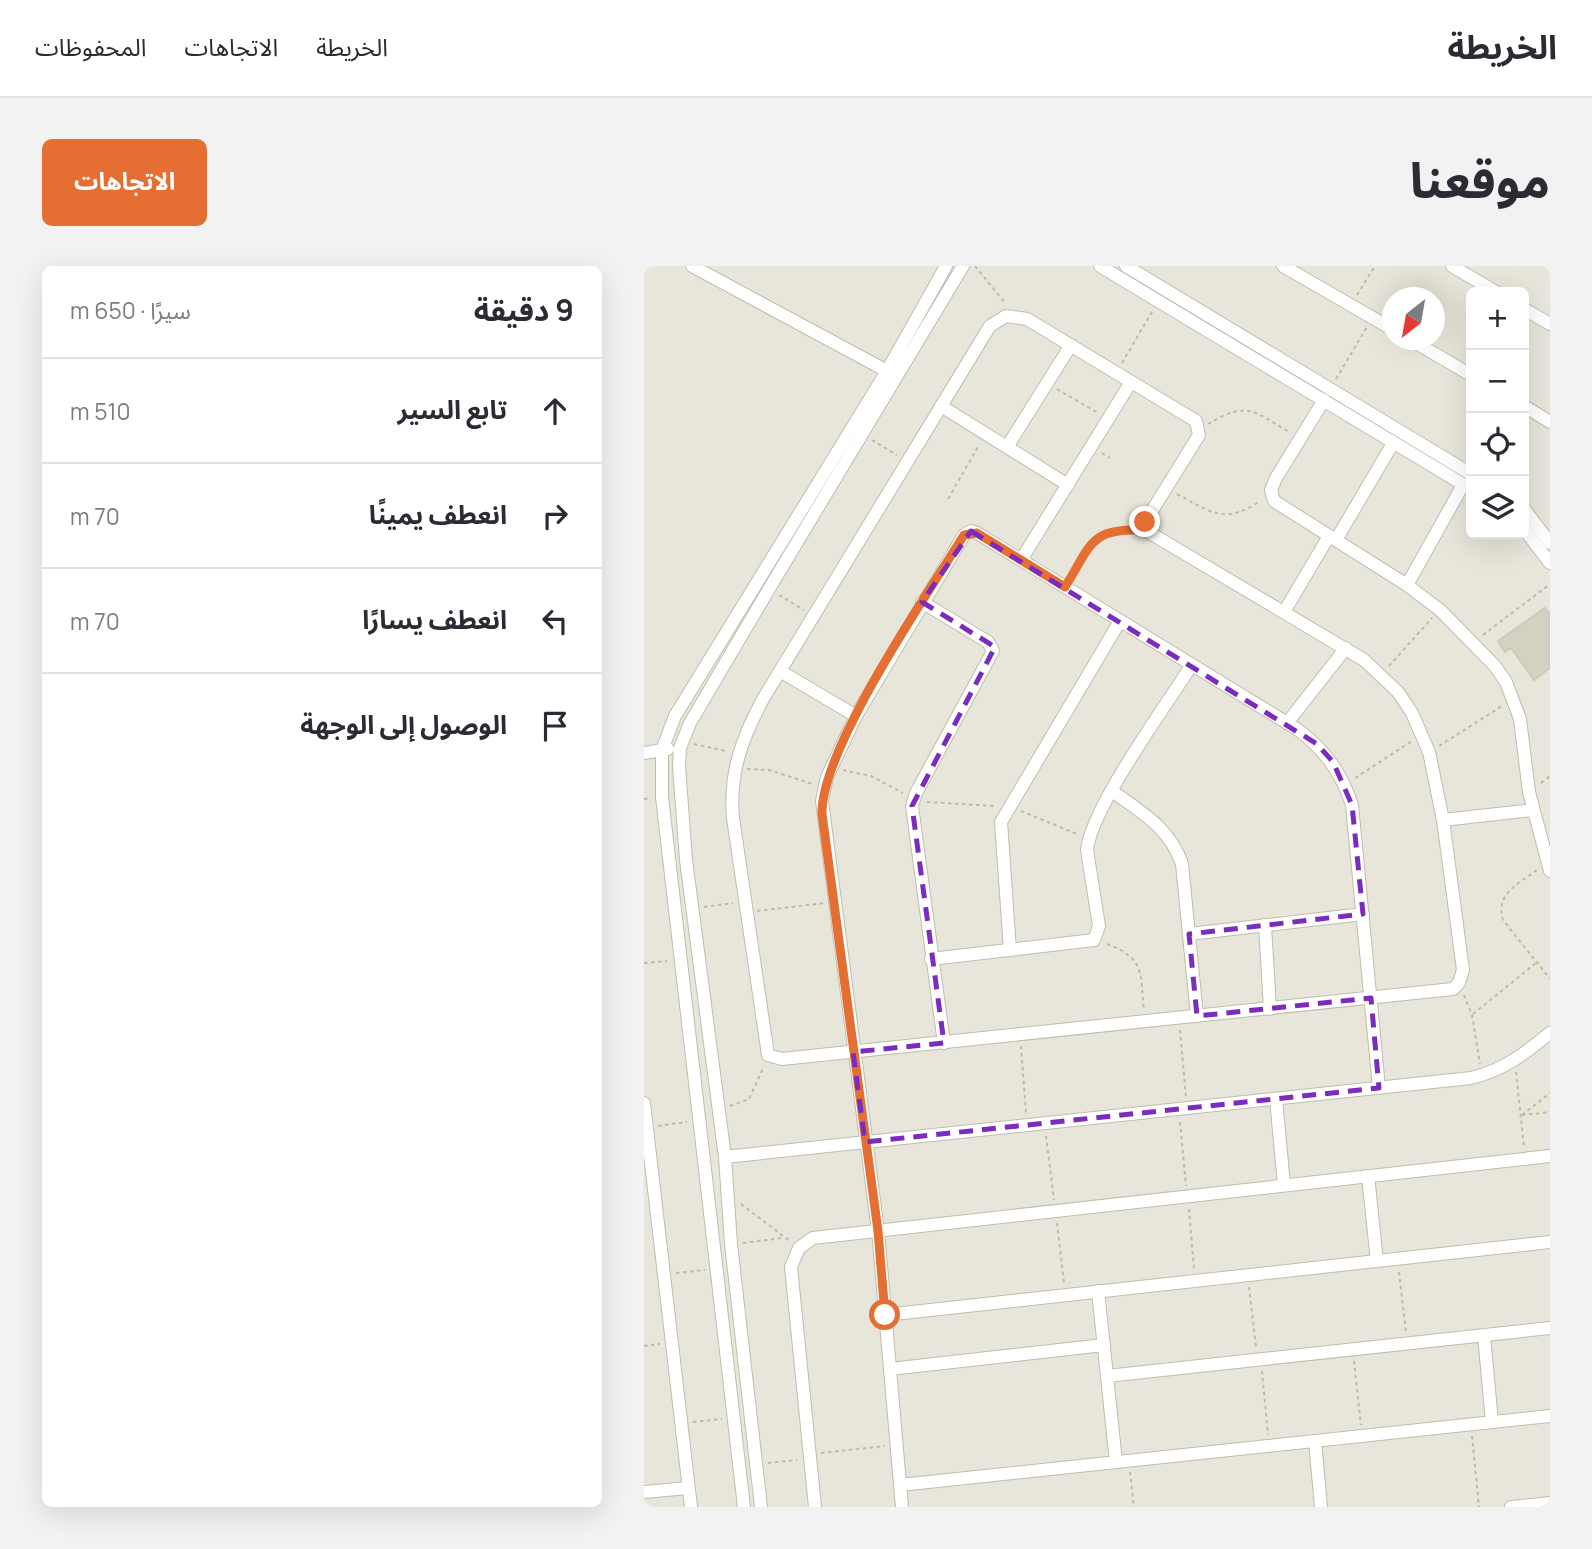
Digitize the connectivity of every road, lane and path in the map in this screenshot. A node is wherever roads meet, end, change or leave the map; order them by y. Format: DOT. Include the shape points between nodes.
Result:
graph roads {
  1 [pos="692,266"];
  2 [pos="946,266"];
  3 [pos="963,266"];
  4 [pos="975,266"];
  5 [pos="1100,266"];
  6 [pos="1283,266"];
  7 [pos="1375,266"];
  8 [pos="1452,266"];
  9 [pos="1128,267"];
  10 [pos="1488,287"];
  11 [pos="1159,300"];
  12 [pos="1352,305"];
  13 [pos="1529,312"];
  14 [pos="1016,316"];
  15 [pos="1373,317"];
  16 [pos="1382,322"];
  17 [pos="1550,324"];
  18 [pos="1070,345"];
  19 [pos="1428,350"];
  20 [pos="887,371"];
  21 [pos="1116,372"];
  22 [pos="1466,372"];
  23 [pos="1131,382"];
  24 [pos="1048,383"];
  25 [pos="1327,394"];
  26 [pos="941,406"];
  27 [pos="1529,409"];
  28 [pos="1108,419"];
  29 [pos="1550,422"];
  30 [pos="1200,428"];
  31 [pos="985,434"];
  32 [pos="864,435"];
  33 [pos="1301,438"];
  34 [pos="1392,445"];
  35 [pos="1007,447"];
  36 [pos="907,461"];
  37 [pos="1466,471"];
  38 [pos="1068,485"];
  39 [pos="1466,486"];
  40 [pos="1167,488"];
  41 [pos="1466,489"];
  42 [pos="1271,490"];
  43 [pos="948,499"];
  44 [pos="1529,516"];
  45 [pos="1145,530"];
  46 [pos="1529,535"];
  47 [pos="1333,538"];
  48 [pos="1550,543"];
  49 [pos="1021,560"];
  50 [pos="1550,563"];
  51 [pos="1550,584"];
  52 [pos="1407,585"];
  53 [pos="1065,587"];
  54 [pos="769,589"];
  55 [pos="922,602"];
  56 [pos="1440,610"];
  57 [pos="1284,612"];
  58 [pos="814,615"];
  59 [pos="1120,621"];
  60 [pos="1473,642"];
  61 [pos="1346,648"];
  62 [pos="1191,666"];
  63 [pos="780,671"];
  64 [pos="1381,674"];
  65 [pos="1514,699"];
  66 [pos="856,716"];
  67 [pos="1287,723"];
  68 [pos="1423,735"];
  69 [pos="681,744"];
  70 [pos="662,750"];
  71 [pos="1429,752"];
  72 [pos="644,753"];
  73 [pos="737,754"];
  74 [pos="832,767"];
  75 [pos="734,769"];
  76 [pos="1345,784"];
  77 [pos="824,788"];
  78 [pos="1112,791"];
  79 [pos="914,798"];
  80 [pos="1008,807"];
  81 [pos="1533,810"];
  82 [pos="1443,820"];
  83 [pos="1088,839"];
  84 [pos="1548,867"];
  85 [pos="833,902"];
  86 [pos="745,907"];
  87 [pos="693,908"];
  88 [pos="1363,914"];
  89 [pos="1265,925"];
  90 [pos="1189,934"];
  91 [pos="1094,940"];
  92 [pos="1010,950"];
  93 [pos="931,959"];
  94 [pos="680,960"];
  95 [pos="1537,962"];
  96 [pos="644,963"];
  97 [pos="1550,979"];
  98 [pos="1459,983"];
  99 [pos="1371,999"];
  100 [pos="1270,1009"];
  101 [pos="1472,1015"];
  102 [pos="1197,1016"];
  103 [pos="1180,1018"];
  104 [pos="1145,1022"];
  105 [pos="1550,1033"];
  106 [pos="1021,1035"];
  107 [pos="944,1043"];
  108 [pos="853,1052"];
  109 [pos="768,1055"];
  110 [pos="1515,1061"];
  111 [pos="1482,1075"];
  112 [pos="1379,1087"];
  113 [pos="1550,1093"];
  114 [pos="1276,1098"];
  115 [pos="644,1103"];
  116 [pos="718,1107"];
  117 [pos="1187,1108"];
  118 [pos="1550,1112"];
  119 [pos="1521,1116"];
  120 [pos="701,1121"];
  121 [pos="1027,1125"];
  122 [pos="647,1127"];
  123 [pos="866,1142"];
  124 [pos="1550,1156"];
  125 [pos="725,1157"];
  126 [pos="1526,1158"];
  127 [pos="1368,1176"];
  128 [pos="1284,1185"];
  129 [pos="728,1193"];
  130 [pos="878,1231"];
  131 [pos="785,1237"];
  132 [pos="1550,1242"];
  133 [pos="731,1244"];
  134 [pos="799,1248"];
  135 [pos="1398,1259"];
  136 [pos="1377,1261"];
  137 [pos="716,1269"];
  138 [pos="664,1274"];
  139 [pos="1248,1275"];
  140 [pos="1098,1292"];
  141 [pos="885,1315"];
  142 [pos="1550,1328"];
  143 [pos="1484,1336"];
  144 [pos="672,1343"];
  145 [pos="1407,1344"];
  146 [pos="1104,1345"];
  147 [pos="644,1346"];
  148 [pos="1353,1349"];
  149 [pos="1259,1360"];
  150 [pos="890,1369"];
  151 [pos="1107,1376"];
  152 [pos="1550,1416"];
  153 [pos="733,1418"];
  154 [pos="1492,1422"];
  155 [pos="682,1423"];
  156 [pos="1471,1424"];
  157 [pos="1362,1436"];
  158 [pos="1315,1441"];
  159 [pos="896,1445"];
  160 [pos="1269,1446"];
  161 [pos="808,1457"];
  162 [pos="1122,1461"];
  163 [pos="756,1464"];
  164 [pos="900,1485"];
  165 [pos="688,1488"];
  166 [pos="644,1492"];
  167 [pos="1550,1503"];
  168 [pos="691,1507"];
  169 [pos="744,1507"];
  170 [pos="761,1507"];
  171 [pos="816,1507"];
  172 [pos="902,1507"];
  173 [pos="1133,1507"];
  174 [pos="1321,1507"];
  175 [pos="1479,1507"];
  176 [pos="1511,1507"];
  1 -- 20 [label="street"];
  2 -- 20 [label="street"];
  3 -- 32 [label="street"];
  4 -- 14 [label="path"];
  5 -- 11 [label="street"];
  6 -- 12 [label="street"];
  7 -- 12 [label="path"];
  8 -- 10 [label="street"];
  9 -- 25 [label="street"];
  11 -- 21 [label="path"];
  11 -- 25 [label="street"];
  12 -- 15 [label="street"];
  13 -- 17 [label="street"];
  14 -- 18 [label="street"];
  14 -- 26 [label="street" via="990,326"];
  15 -- 16 [label="street"];
  15 -- 25 [label="path"];
  18 -- 21 [label="street"];
  18 -- 24 [label="street"];
  19 -- 22 [label="street"];
  20 -- 70 [label="street" via="675,716"];
  21 -- 23 [label="street"];
  23 -- 28 [label="street"];
  23 -- 30 [label="street" via="1196,421"];
  24 -- 28 [label="path"];
  24 -- 35 [label="street"];
  25 -- 33 [label="street"];
  25 -- 34 [label="street"];
  25 -- 37 [label="street"];
  26 -- 31 [label="street"];
  26 -- 36 [label="street"];
  27 -- 29 [label="street"];
  28 -- 38 [label="street"];
  30 -- 33 [label="path" via="1241,409"];
  30 -- 40 [label="street"];
  31 -- 35 [label="street"];
  31 -- 43 [label="path"];
  32 -- 36 [label="path"];
  32 -- 54 [label="street"];
  33 -- 42 [label="street"];
  34 -- 39 [label="street"];
  34 -- 47 [label="street"];
  35 -- 38 [label="street"];
  36 -- 58 [label="street"];
  38 -- 49 [label="street"];
  40 -- 42 [label="path" via="1216,515 1247,510"];
  40 -- 45 [label="street"];
  41 -- 52 [label="street"];
  42 -- 47 [label="street" via="1283,509"];
  44 -- 48 [label="street"];
  45 -- 53 [label="path" via="1117,529 1100,536"];
  45 -- 57 [label="street"];
  46 -- 50 [label="street"];
  47 -- 52 [label="street"];
  47 -- 57 [label="street"];
  49 -- 53 [label="street"];
  49 -- 55 [label="street" via="971,531"];
  51 -- 60 [label="path"];
  52 -- 56 [label="street"];
  53 -- 59 [label="street"];
  54 -- 58 [label="path"];
  54 -- 69 [label="street"];
  55 -- 66 [label="street"];
  55 -- 79 [label="street" via="988,642 993,652"];
  56 -- 60 [label="street"];
  56 -- 64 [label="path"];
  57 -- 61 [label="street"];
  58 -- 63 [label="street"];
  59 -- 62 [label="street"];
  59 -- 80 [label="street"];
  60 -- 65 [label="street" via="1501,674"];
  61 -- 64 [label="street"];
  61 -- 67 [label="street"];
  62 -- 67 [label="street"];
  62 -- 78 [label="street"];
  63 -- 66 [label="street"];
  63 -- 73 [label="street"];
  64 -- 68 [label="street" via="1398,692"];
  65 -- 71 [label="path"];
  65 -- 81 [label="street"];
  66 -- 74 [label="street"];
  67 -- 76 [label="street" via="1317,744"];
  68 -- 71 [label="street"];
  68 -- 76 [label="path"];
  69 -- 70 [label="street"];
  69 -- 73 [label="path"];
  69 -- 87 [label="street" via="679,766"];
  70 -- 72 [label="street"];
  70 -- 94 [label="street" via="662,797"];
  71 -- 82 [label="street"];
  73 -- 75 [label="street"];
  74 -- 77 [label="street"];
  74 -- 79 [label="path" via="871,776"];
  75 -- 77 [label="path" via="769,770"];
  75 -- 86 [label="street" via="732,801"];
  76 -- 88 [label="street" via="1352,805"];
  77 -- 85 [label="street" via="822,814"];
  78 -- 83 [label="street"];
  78 -- 90 [label="street" via="1158,825 1177,847"];
  79 -- 80 [label="path"];
  79 -- 93 [label="street" via="912,815"];
  80 -- 83 [label="path"];
  80 -- 92 [label="street" via="999,830"];
  81 -- 82 [label="street"];
  81 -- 84 [label="street"];
  82 -- 98 [label="street" via="1463,970"];
  83 -- 91 [label="street" via="1099,926"];
  84 -- 95 [label="path" via="1509,891 1500,910"];
  85 -- 86 [label="path"];
  85 -- 108 [label="street"];
  86 -- 87 [label="path"];
  86 -- 109 [label="street"];
  87 -- 116 [label="street"];
  88 -- 89 [label="street"];
  88 -- 99 [label="street"];
  89 -- 90 [label="street"];
  89 -- 100 [label="street"];
  90 -- 102 [label="street"];
  91 -- 92 [label="street"];
  91 -- 104 [label="path" via="1135,958"];
  92 -- 93 [label="street"];
  93 -- 107 [label="street"];
  94 -- 96 [label="path"];
  94 -- 120 [label="street"];
  95 -- 97 [label="path"];
  95 -- 101 [label="path"];
  98 -- 99 [label="street" via="1445,992"];
  98 -- 101 [label="path"];
  99 -- 100 [label="street"];
  99 -- 112 [label="street"];
  100 -- 102 [label="street"];
  101 -- 111 [label="path"];
  102 -- 103 [label="street"];
  103 -- 104 [label="street"];
  103 -- 117 [label="path"];
  104 -- 106 [label="street"];
  105 -- 110 [label="street"];
  106 -- 107 [label="street"];
  106 -- 121 [label="path"];
  107 -- 108 [label="street"];
  108 -- 109 [label="street" via="777,1059"];
  108 -- 123 [label="street"];
  109 -- 116 [label="path" via="749,1099"];
  110 -- 111 [label="street"];
  110 -- 119 [label="path"];
  111 -- 112 [label="street"];
  112 -- 114 [label="street"];
  113 -- 119 [label="path"];
  114 -- 117 [label="street"];
  114 -- 128 [label="street"];
  115 -- 122 [label="street"];
  116 -- 125 [label="street"];
  117 -- 121 [label="street"];
  118 -- 119 [label="path"];
  119 -- 126 [label="path"];
  120 -- 122 [label="path"];
  120 -- 137 [label="street"];
  121 -- 123 [label="street"];
  122 -- 138 [label="street"];
  123 -- 125 [label="street"];
  123 -- 130 [label="street"];
  124 -- 126 [label="street"];
  125 -- 129 [label="street"];
  126 -- 127 [label="street"];
  127 -- 128 [label="street"];
  127 -- 136 [label="street"];
  128 -- 130 [label="street"];
  129 -- 131 [label="path"];
  129 -- 133 [label="street"];
  130 -- 134 [label="street" via="813,1238"];
  130 -- 141 [label="street"];
  131 -- 133 [label="path"];
  131 -- 134 [label="path"];
  132 -- 135 [label="street"];
  133 -- 163 [label="street"];
  134 -- 161 [label="street" via="791,1267"];
  135 -- 136 [label="street"];
  135 -- 145 [label="path"];
  136 -- 139 [label="street"];
  137 -- 138 [label="path"];
  137 -- 153 [label="street"];
  138 -- 144 [label="street"];
  139 -- 140 [label="street"];
  139 -- 149 [label="path"];
  140 -- 141 [label="street"];
  140 -- 146 [label="street"];
  141 -- 150 [label="street"];
  142 -- 143 [label="street"];
  143 -- 145 [label="street"];
  143 -- 154 [label="street"];
  144 -- 147 [label="path"];
  144 -- 155 [label="street"];
  145 -- 148 [label="street"];
  146 -- 150 [label="street"];
  146 -- 151 [label="street"];
  148 -- 149 [label="street"];
  148 -- 157 [label="path"];
  149 -- 151 [label="street"];
  149 -- 160 [label="path"];
  150 -- 159 [label="street"];
  151 -- 162 [label="street"];
  152 -- 154 [label="street"];
  153 -- 155 [label="path"];
  153 -- 169 [label="street"];
  154 -- 156 [label="street"];
  155 -- 165 [label="street"];
  156 -- 157 [label="street"];
  156 -- 175 [label="path"];
  157 -- 158 [label="street"];
  158 -- 160 [label="street"];
  158 -- 174 [label="street"];
  159 -- 161 [label="path"];
  159 -- 164 [label="street"];
  160 -- 162 [label="street"];
  161 -- 163 [label="path"];
  161 -- 171 [label="street"];
  162 -- 164 [label="street"];
  162 -- 173 [label="path"];
  163 -- 170 [label="street"];
  164 -- 172 [label="street"];
  165 -- 166 [label="street"];
  165 -- 168 [label="street"];
  167 -- 176 [label="street"];
}
